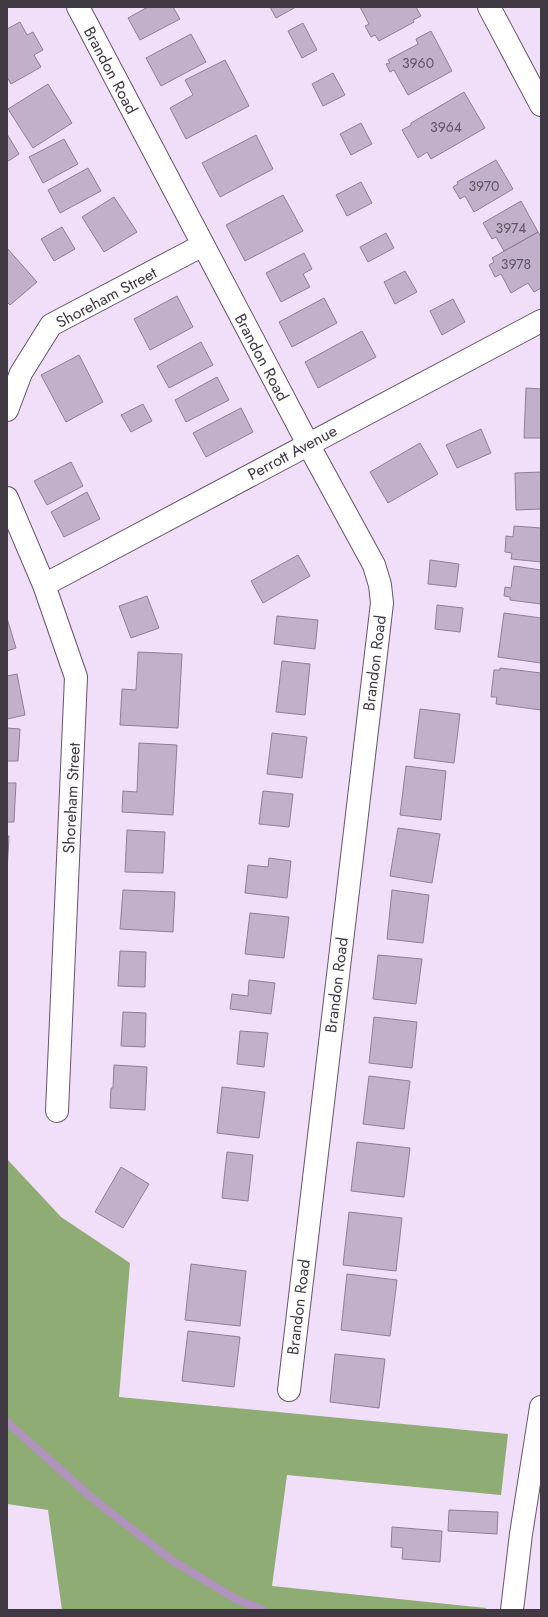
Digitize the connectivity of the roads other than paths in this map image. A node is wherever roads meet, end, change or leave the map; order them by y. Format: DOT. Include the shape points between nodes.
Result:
graph roads {
  1 [pos="78,7"];
  2 [pos="490,7"];
  3 [pos="541,105"];
  4 [pos="203,245"];
  5 [pos="541,321"];
  6 [pos="7,410"];
  7 [pos="308,444"];
  8 [pos="7,498"];
  9 [pos="44,584"];
  10 [pos="57,1111"];
  11 [pos="289,1390"];
  12 [pos="541,1407"];
  13 [pos="512,1610"];
  1 -- 4 [label="street, Brandon Road"];
  2 -- 3 [label="street"];
  4 -- 6 [label="street, Shoreham Street" via="51,325 21,373"];
  4 -- 7 [label="street, Brandon Road"];
  5 -- 7 [label="street, Perrott Avenue"];
  7 -- 9 [label="street, Perrott Avenue"];
  7 -- 11 [label="street, Brandon Road" via="374,565 382,602"];
  8 -- 9 [label="street, Shoreham Street"];
  9 -- 10 [label="street, Shoreham Street" via="76,677"];
  12 -- 13 [label="street"];
}
